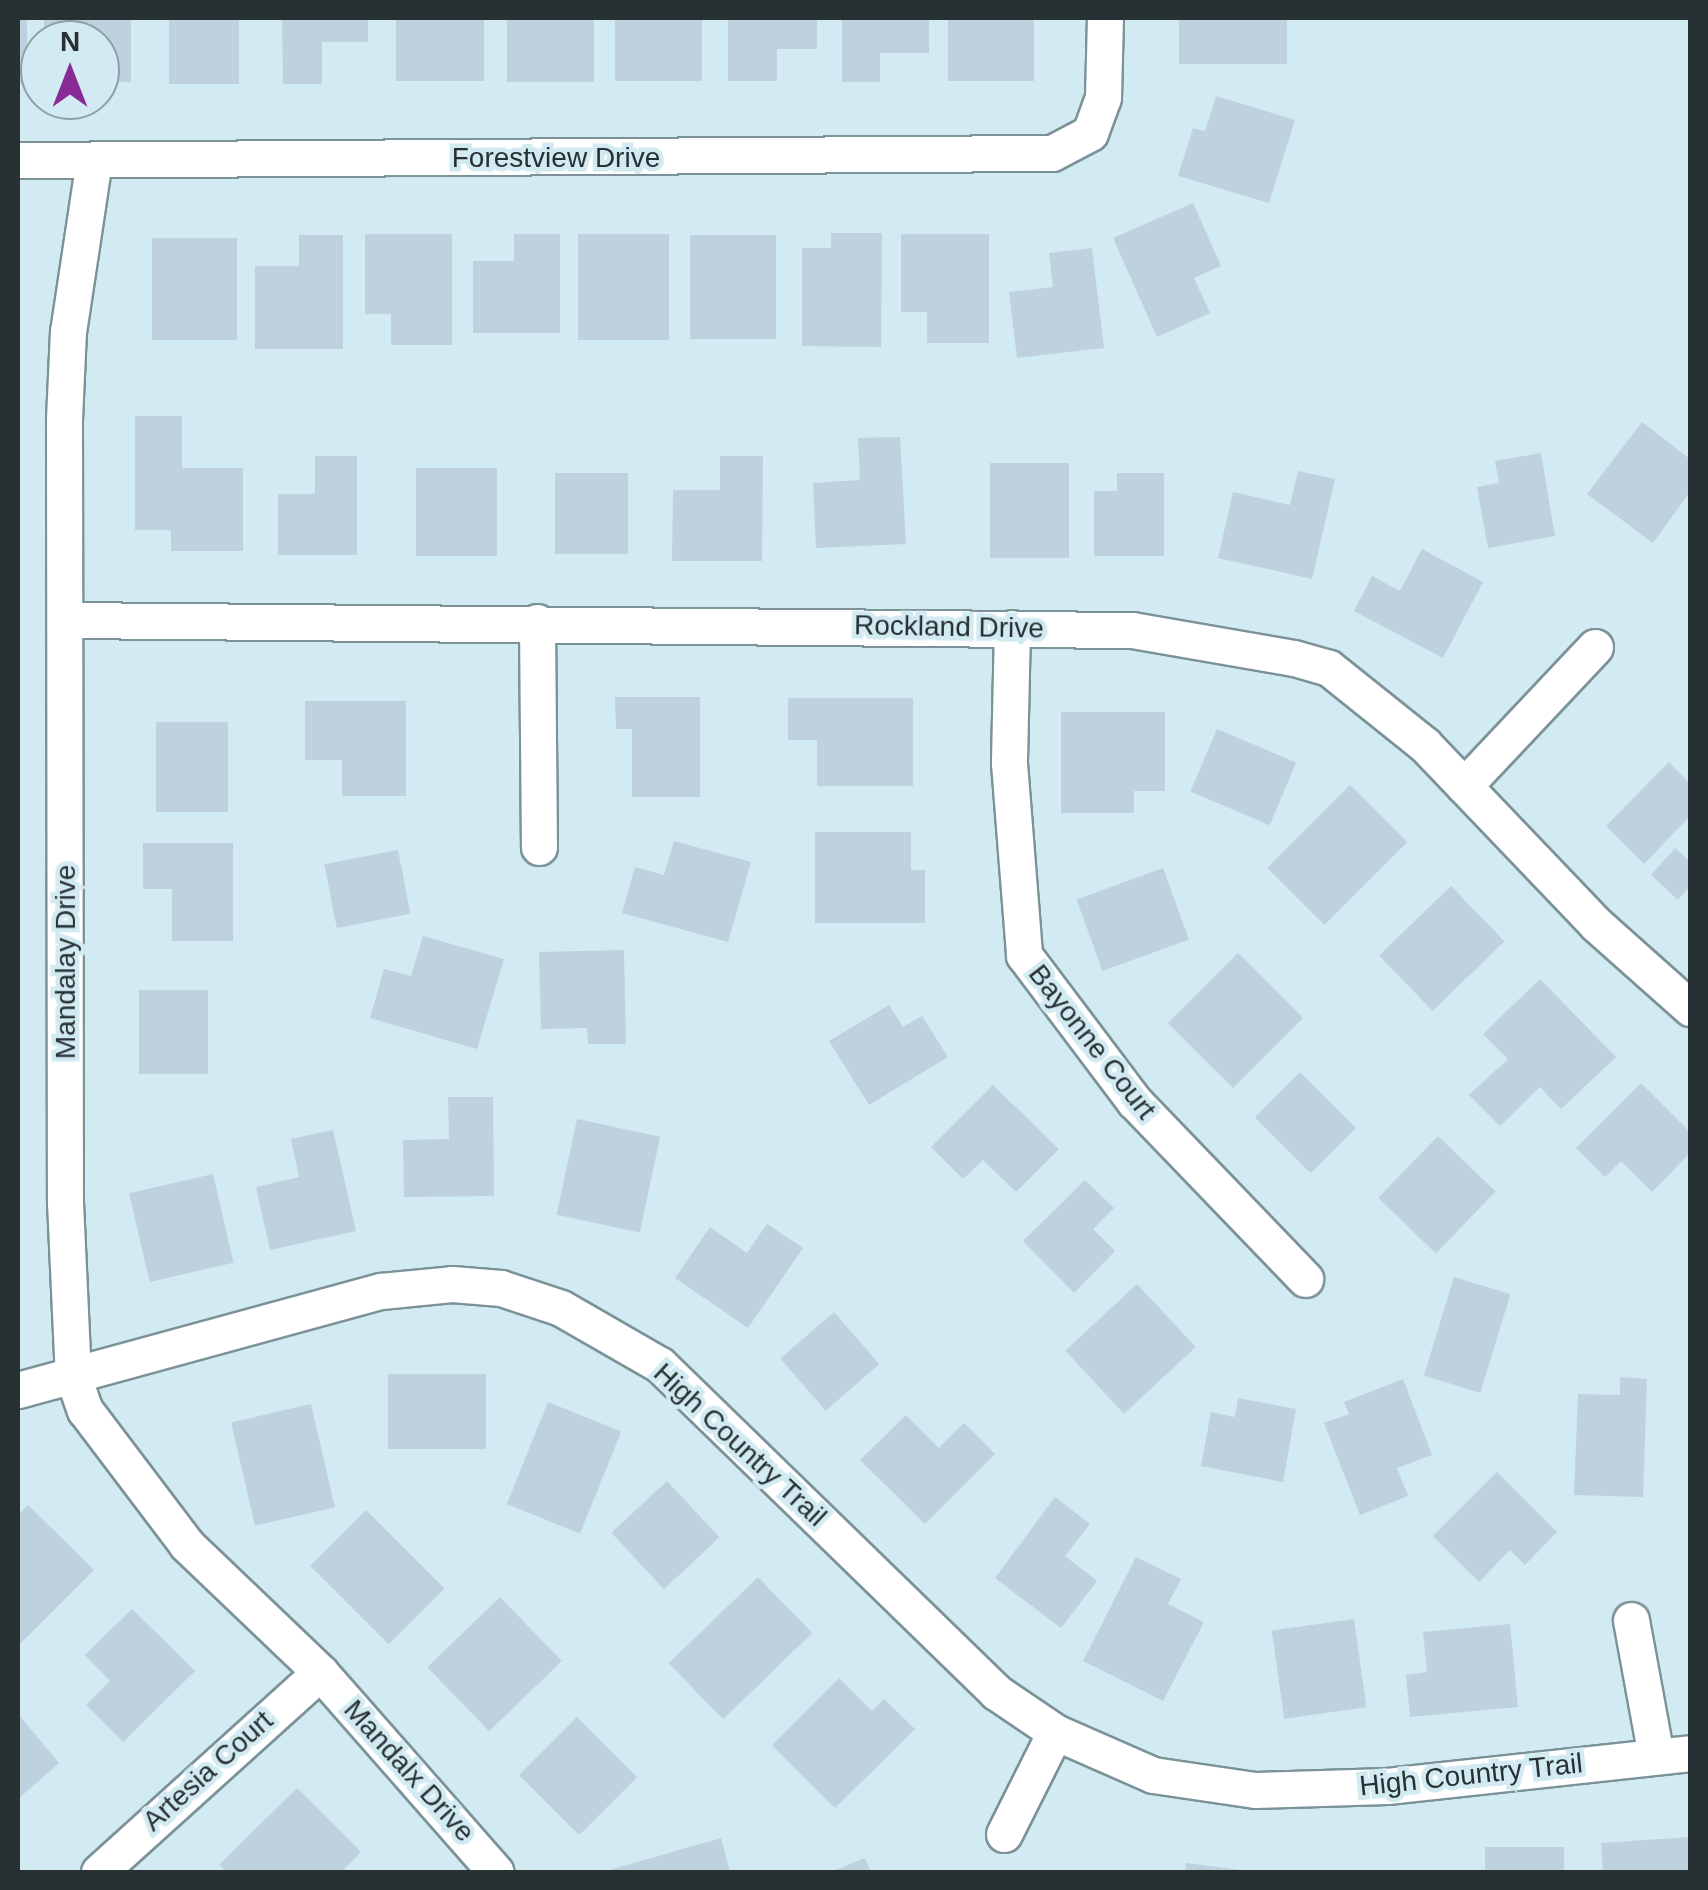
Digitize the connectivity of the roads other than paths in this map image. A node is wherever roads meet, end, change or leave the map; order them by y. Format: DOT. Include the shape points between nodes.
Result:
graph roads {
  1 [pos="1105,18"];
  2 [pos="18,160"];
  3 [pos="94,160"];
  4 [pos="67,620"];
  5 [pos="537,622"];
  6 [pos="1012,628"];
  7 [pos="1595,647"];
  8 [pos="1464,786"];
  9 [pos="539,847"];
  10 [pos="1690,1008"];
  11 [pos="1305,1279"];
  12 [pos="72,1376"];
  13 [pos="18,1390"];
  14 [pos="1631,1620"];
  15 [pos="320,1672"];
  16 [pos="1055,1732"];
  17 [pos="1673,1754"];
  18 [pos="1004,1834"];
  19 [pos="98,1872"];
  20 [pos="496,1872"];
  1 -- 3 [label="street, Forestview Drive" via="1103,98 1090,133 1052,152"];
  2 -- 3 [label="street, Forestview Drive"];
  3 -- 4 [label="street, Mandalay Drive" via="68,331"];
  4 -- 5 [label="street, Rockland Drive"];
  4 -- 12 [label="street, Mandalay Drive" via="65,1202"];
  5 -- 6 [label="street, Rockland Drive"];
  5 -- 9 [label="street"];
  6 -- 8 [label="street, Rockland Drive" via="1132,630 1329,668 1424,744"];
  6 -- 11 [label="street, Bayonne Court" via="1009,764 1024,956 1134,1101"];
  7 -- 8 [label="street"];
  8 -- 10 [label="street, Rockland Drive" via="1598,925"];
  12 -- 13 [label="street, High Country Trail"];
  12 -- 15 [label="street, Mandalay Drive" via="84,1410 186,1545"];
  12 -- 16 [label="street, High Country Trail" via="381,1291 452,1284 502,1288 561,1308 660,1365 996,1692"];
  14 -- 17 [label="street, High Country Trail"];
  15 -- 19 [label="street, Artesia Court"];
  15 -- 20 [label="street, Mandalx Drive"];
  16 -- 17 [label="street, High Country Trail" via="1153,1775 1255,1790 1387,1786"];
  16 -- 18 [label="street"];
}
